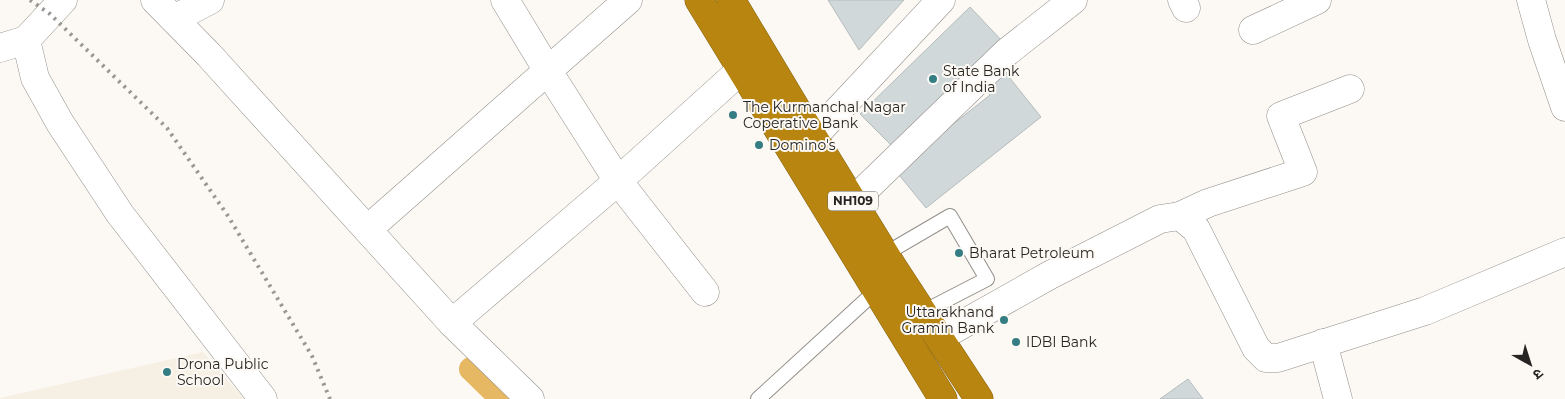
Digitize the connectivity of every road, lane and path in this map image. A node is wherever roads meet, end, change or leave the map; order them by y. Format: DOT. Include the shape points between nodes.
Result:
graph roads {
  1 [pos="63,0"];
  2 [pos="156,0"];
  3 [pos="210,0"];
  4 [pos="505,0"];
  5 [pos="628,0"];
  6 [pos="699,0"];
  7 [pos="731,0"];
  8 [pos="941,0"];
  9 [pos="1073,0"];
  10 [pos="1317,0"];
  11 [pos="1531,0"];
  12 [pos="174,19"];
  13 [pos="1253,30"];
  14 [pos="26,40"];
  15 [pos="0,48"];
  16 [pos="742,69"];
  17 [pos="548,71"];
  18 [pos="1350,89"];
  19 [pos="1565,107"];
  20 [pos="813,137"];
  21 [pos="618,180"];
  22 [pos="853,201"];
  23 [pos="1180,216"];
  24 [pos="368,229"];
  25 [pos="1565,252"];
  26 [pos="885,254"];
  27 [pos="877,290"];
  28 [pos="705,292"];
  29 [pos="923,312"];
  30 [pos="452,323"];
  31 [pos="940,337"];
  32 [pos="1324,343"];
  33 [pos="263,399"];
  34 [pos="530,399"];
  35 [pos="758,399"];
  36 [pos="944,399"];
  37 [pos="979,399"];
  38 [pos="1338,399"];
  1 -- 14 [label="street"];
  2 -- 12 [label="street"];
  3 -- 12 [label="street"];
  4 -- 17 [label="street"];
  5 -- 17 [label="street"];
  6 -- 16 [label="highway, NH109"];
  7 -- 20 [label="highway, NH109"];
  8 -- 20 [label="street"];
  9 -- 22 [label="street" via="1007,52"];
  10 -- 13 [label="street"];
  11 -- 19 [label="street"];
  12 -- 24 [label="street"];
  14 -- 15 [label="street"];
  14 -- 33 [label="street" via="35,78 60,123 120,214"];
  16 -- 21 [label="street"];
  16 -- 27 [label="highway, NH109"];
  17 -- 21 [label="street"];
  17 -- 24 [label="street"];
  18 -- 23 [label="street" via="1281,116 1303,172 1208,203"];
  20 -- 22 [label="highway, NH109"];
  21 -- 28 [label="street"];
  21 -- 30 [label="street"];
  22 -- 26 [label="highway, NH109"];
  23 -- 31 [label="street" via="1160,219 1050,275"];
  23 -- 32 [label="street" via="1196,229 1256,348 1266,358 1278,358"];
  24 -- 30 [label="street"];
  25 -- 32 [label="street" via="1425,311"];
  26 -- 29 [label="highway, NH109"];
  26 -- 29 [label="lane" via="950,216 987,279"];
  27 -- 35 [label="lane"];
  27 -- 36 [label="highway, NH109"];
  29 -- 31 [label="highway, NH109"];
  30 -- 34 [label="street"];
  31 -- 37 [label="highway, NH109"];
  32 -- 38 [label="street"];
}
